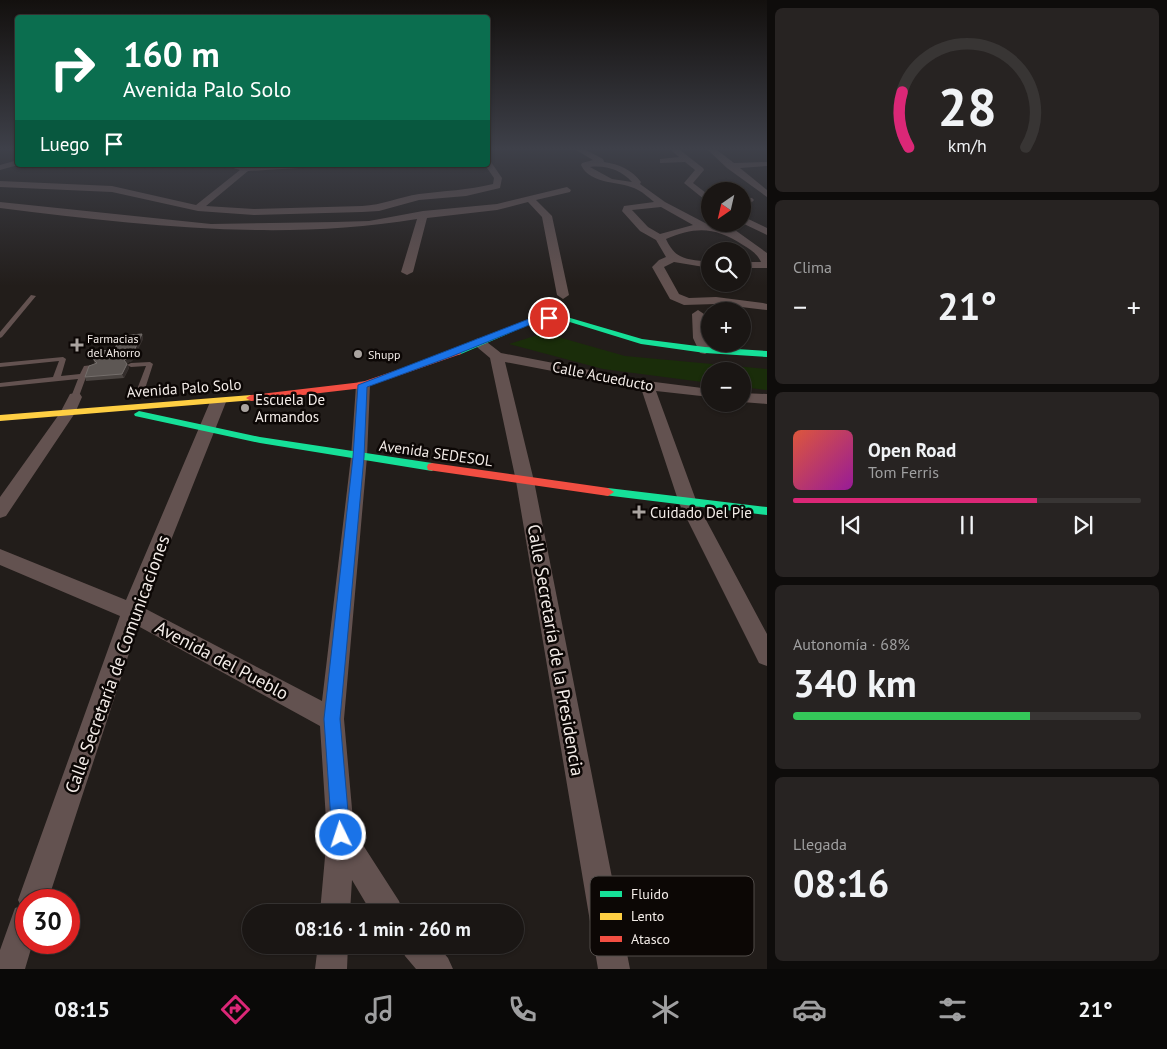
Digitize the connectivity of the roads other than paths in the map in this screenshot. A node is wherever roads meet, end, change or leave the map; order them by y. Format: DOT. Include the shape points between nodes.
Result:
graph roads {
  1 [pos="140,195"];
  2 [pos="214,195"];
  3 [pos="453,195"];
  4 [pos="546,195"];
  5 [pos="651,195"];
  6 [pos="530,199"];
  7 [pos="662,204"];
  8 [pos="0,205"];
  9 [pos="198,208"];
  10 [pos="423,214"];
  11 [pos="751,224"];
  12 [pos="701,225"];
  13 [pos="701,226"];
  14 [pos="729,232"];
  15 [pos="767,232"];
  16 [pos="660,238"];
  17 [pos="672,259"];
  18 [pos="701,264"];
  19 [pos="767,264"];
  20 [pos="751,265"];
  21 [pos="407,272"];
  22 [pos="563,295"];
  23 [pos="33,296"];
  24 [pos="688,302"];
  25 [pos="552,306"];
  26 [pos="765,307"];
  27 [pos="751,308"];
  28 [pos="585,312"];
  29 [pos="701,312"];
  30 [pos="664,332"];
  31 [pos="0,336"];
  32 [pos="701,341"];
  33 [pos="478,342"];
  34 [pos="701,342"];
  35 [pos="751,342"];
  36 [pos="759,342"];
  37 [pos="751,351"];
  38 [pos="767,354"];
  39 [pos="497,356"];
  40 [pos="0,365"];
  41 [pos="130,365"];
  42 [pos="93,367"];
  43 [pos="83,376"];
  44 [pos="56,379"];
  45 [pos="0,385"];
  46 [pos="363,385"];
  47 [pos="647,386"];
  48 [pos="140,392"];
  49 [pos="701,392"];
  50 [pos="751,398"];
  51 [pos="767,399"];
  52 [pos="73,401"];
  53 [pos="218,402"];
  54 [pos="115,409"];
  55 [pos="0,418"];
  56 [pos="208,431"];
  57 [pos="359,457"];
  58 [pos="525,481"];
  59 [pos="688,503"];
  60 [pos="0,511"];
  61 [pos="767,511"];
  62 [pos="0,557"];
  63 [pos="132,612"];
  64 [pos="767,656"];
  65 [pos="332,719"];
  66 [pos="341,835"];
  67 [pos="597,876"];
  68 [pos="37,889"];
  69 [pos="336,904"];
  70 [pos="383,904"];
  71 [pos="15,951"];
  72 [pos="332,954"];
  73 [pos="424,954"];
  74 [pos="612,956"];
  75 [pos="9,969"];
  76 [pos="331,969"];
  77 [pos="436,969"];
  78 [pos="614,969"];
  1 -- 9 [label="street"];
  2 -- 9 [label="street"];
  3 -- 9 [label="street" via="418,197 379,208 336,211 264,212"];
  4 -- 6 [label="street"];
  5 -- 7 [label="street"];
  6 -- 10 [label="street" via="497,207"];
  6 -- 22 [label="street" via="546,216"];
  7 -- 12 [label="street"];
  7 -- 16 [label="street" via="626,208 644,228"];
  8 -- 10 [label="street" via="211,227 369,224"];
  10 -- 21 [label="street"];
  11 -- 15 [label="street"];
  13 -- 16 [label="street"];
  14 -- 19 [label="street" via="753,246 766,258"];
  16 -- 17 [label="street" via="665,252"];
  17 -- 18 [label="street"];
  17 -- 24 [label="street" via="658,268 674,296"];
  19 -- 20 [label="street"];
  23 -- 31 [label="lane"];
  24 -- 26 [label="street" via="714,301"];
  24 -- 29 [label="street" via="691,310"];
  25 -- 28 [label="main road"];
  26 -- 27 [label="street"];
  30 -- 32 [label="main road, Avenida Palo Solo"];
  33 -- 34 [label="main road, Avenida Palo Solo" via="537,319 560,317 641,341"];
  33 -- 39 [label="street"];
  33 -- 46 [label="main road, Avenida Palo Solo"];
  35 -- 36 [label="main road"];
  37 -- 38 [label="main road, Avenida Palo Solo"];
  39 -- 47 [label="street, Calle Acueducto"];
  39 -- 58 [label="street, Calle Secretaría de la Presidencia"];
  40 -- 44 [label="lane" via="63,359"];
  41 -- 48 [label="lane" via="150,364"];
  42 -- 43 [label="lane" via="86,367"];
  43 -- 44 [label="lane"];
  43 -- 52 [label="lane"];
  44 -- 45 [label="lane"];
  46 -- 53 [label="main road, Avenida Palo Solo"];
  46 -- 57 [label="street"];
  47 -- 49 [label="street, Calle Acueducto"];
  47 -- 59 [label="street"];
  50 -- 51 [label="street"];
  52 -- 54 [label="main road, Avenida Palo Solo"];
  52 -- 54 [label="main road, Avenida SEDESOL"];
  52 -- 55 [label="main road, Avenida Palo Solo"];
  52 -- 60 [label="street"];
  53 -- 54 [label="main road, Avenida Palo Solo"];
  53 -- 56 [label="street, Calle Secretaría de Comunicaciones"];
  54 -- 56 [label="main road, Avenida SEDESOL"];
  56 -- 57 [label="main road, Avenida SEDESOL"];
  56 -- 63 [label="street, Calle Secretaría de Comunicaciones"];
  57 -- 58 [label="main road, Avenida SEDESOL"];
  57 -- 65 [label="street"];
  58 -- 59 [label="main road, Avenida SEDESOL"];
  58 -- 67 [label="street, Calle Secretaría de la Presidencia"];
  59 -- 61 [label="main road, Avenida SEDESOL"];
  59 -- 64 [label="street"];
  62 -- 63 [label="street, Avenida del Pueblo"];
  63 -- 65 [label="street, Avenida del Pueblo"];
  63 -- 68 [label="street, Calle Secretaría de Comunicaciones"];
  65 -- 66 [label="street"];
  66 -- 69 [label="street"];
  66 -- 70 [label="street"];
  71 -- 75 [label="street"];
  72 -- 76 [label="street"];
  73 -- 77 [label="street"];
  74 -- 78 [label="street, Calle Secretaría de la Presidencia"];
}
